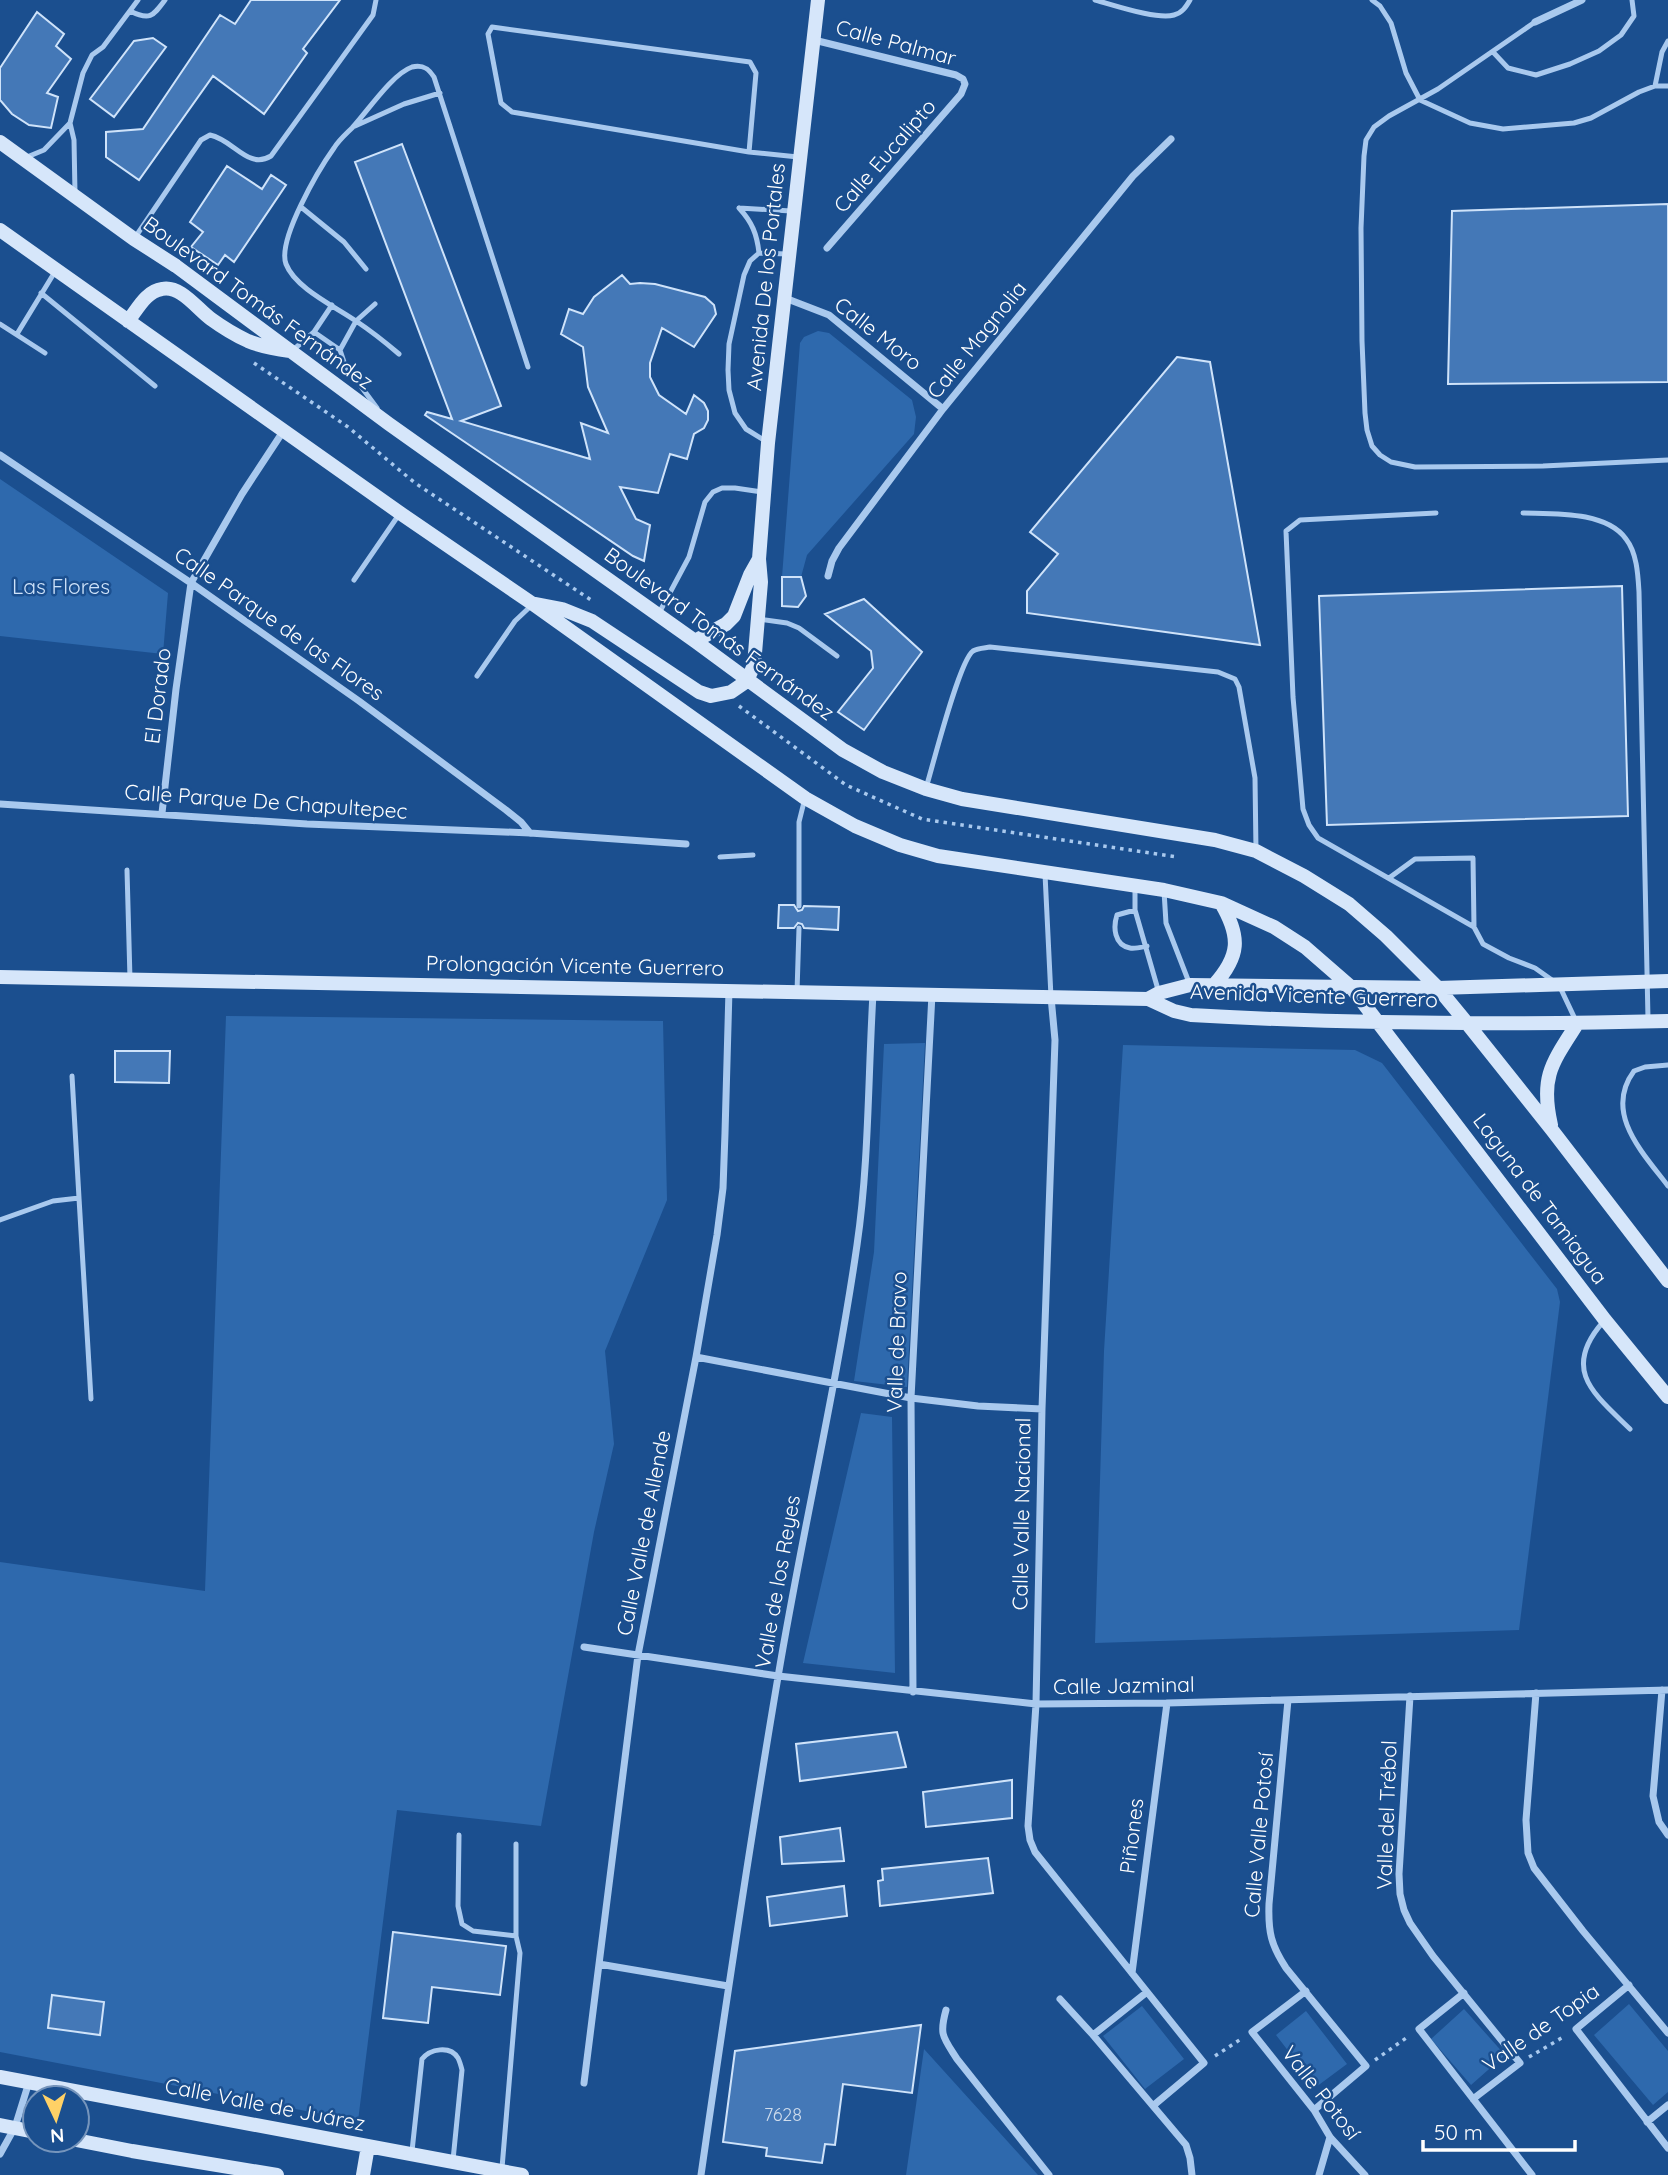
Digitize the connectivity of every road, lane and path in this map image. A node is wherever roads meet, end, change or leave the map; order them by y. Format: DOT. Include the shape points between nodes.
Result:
graph roads {
  1 [pos="138,0"];
  2 [pos="165,0"];
  3 [pos="376,0"];
  4 [pos="818,0"];
  5 [pos="1095,0"];
  6 [pos="1190,0"];
  7 [pos="1373,0"];
  8 [pos="1582,0"];
  9 [pos="1632,0"];
  10 [pos="130,10"];
  11 [pos="1535,22"];
  12 [pos="814,40"];
  13 [pos="1668,41"];
  14 [pos="1493,52"];
  15 [pos="965,85"];
  16 [pos="1655,86"];
  17 [pos="1668,86"];
  18 [pos="440,93"];
  19 [pos="1420,100"];
  20 [pos="70,123"];
  21 [pos="353,127"];
  22 [pos="1171,139"];
  23 [pos="0,142"];
  24 [pos="749,152"];
  25 [pos="22,158"];
  26 [pos="800,158"];
  27 [pos="75,196"];
  28 [pos="301,207"];
  29 [pos="794,212"];
  30 [pos="0,230"];
  31 [pos="134,239"];
  32 [pos="827,248"];
  33 [pos="759,253"];
  34 [pos="790,254"];
  35 [pos="366,269"];
  36 [pos="56,270"];
  37 [pos="41,293"];
  38 [pos="785,298"];
  39 [pos="376,303"];
  40 [pos="332,305"];
  41 [pos="128,321"];
  42 [pos="356,321"];
  43 [pos="0,324"];
  44 [pos="314,332"];
  45 [pos="17,334"];
  46 [pos="340,350"];
  47 [pos="291,351"];
  48 [pos="44,353"];
  49 [pos="399,354"];
  50 [pos="528,367"];
  51 [pos="155,386"];
  52 [pos="943,409"];
  53 [pos="389,424"];
  54 [pos="284,430"];
  55 [pos="768,443"];
  56 [pos="0,455"];
  57 [pos="1668,460"];
  58 [pos="765,492"];
  59 [pos="400,513"];
  60 [pos="1436,513"];
  61 [pos="1523,513"];
  62 [pos="759,559"];
  63 [pos="828,576"];
  64 [pos="354,580"];
  65 [pos="191,583"];
  66 [pos="533,604"];
  67 [pos="658,615"];
  68 [pos="759,619"];
  69 [pos="695,641"];
  70 [pos="836,656"];
  71 [pos="477,676"];
  72 [pos="747,681"];
  73 [pos="926,789"];
  74 [pos="805,798"];
  75 [pos="0,804"];
  76 [pos="162,813"];
  77 [pos="530,833"];
  78 [pos="686,844"];
  79 [pos="1256,851"];
  80 [pos="753,855"];
  81 [pos="720,857"];
  82 [pos="127,870"];
  83 [pos="1045,874"];
  84 [pos="1389,878"];
  85 [pos="1135,886"];
  86 [pos="1164,890"];
  87 [pos="1222,904"];
  88 [pos="799,906"];
  89 [pos="1135,911"];
  90 [pos="1474,927"];
  91 [pos="799,928"];
  92 [pos="1147,946"];
  93 [pos="0,977"];
  94 [pos="130,979"];
  95 [pos="1646,981"];
  96 [pos="1668,981"];
  97 [pos="1190,985"];
  98 [pos="1214,985"];
  99 [pos="1559,985"];
  100 [pos="1351,987"];
  101 [pos="1437,988"];
  102 [pos="729,990"];
  103 [pos="797,992"];
  104 [pos="873,994"];
  105 [pos="932,994"];
  106 [pos="1154,996"];
  107 [pos="1051,997"];
  108 [pos="1668,1021"];
  109 [pos="1466,1022"];
  110 [pos="1648,1022"];
  111 [pos="1380,1024"];
  112 [pos="1577,1024"];
  113 [pos="1668,1065"];
  114 [pos="72,1076"];
  115 [pos="1552,1130"];
  116 [pos="1668,1186"];
  117 [pos="79,1198"];
  118 [pos="0,1220"];
  119 [pos="1668,1281"];
  120 [pos="1605,1320"];
  121 [pos="696,1357"];
  122 [pos="833,1384"];
  123 [pos="1668,1397"];
  124 [pos="911,1398"];
  125 [pos="91,1399"];
  126 [pos="1042,1409"];
  127 [pos="1630,1429"];
  128 [pos="584,1647"];
  129 [pos="638,1656"];
  130 [pos="778,1676"];
  131 [pos="1665,1690"];
  132 [pos="913,1692"];
  133 [pos="1536,1693"];
  134 [pos="1410,1696"];
  135 [pos="1287,1700"];
  136 [pos="1167,1703"];
  137 [pos="1036,1704"];
  138 [pos="459,1835"];
  139 [pos="1668,1835"];
  140 [pos="516,1844"];
  141 [pos="516,1936"];
  142 [pos="599,1964"];
  143 [pos="1132,1973"];
  144 [pos="1629,1985"];
  145 [pos="728,1986"];
  146 [pos="1306,1991"];
  147 [pos="1147,1993"];
  148 [pos="1464,1993"];
  149 [pos="1060,1999"];
  150 [pos="946,2010"];
  151 [pos="1419,2029"];
  152 [pos="1576,2029"];
  153 [pos="1251,2032"];
  154 [pos="1668,2033"];
  155 [pos="1093,2035"];
  156 [pos="1204,2063"];
  157 [pos="1520,2063"];
  158 [pos="1366,2066"];
  159 [pos="0,2077"];
  160 [pos="29,2082"];
  161 [pos="584,2082"];
  162 [pos="1473,2099"];
  163 [pos="1154,2105"];
  164 [pos="1668,2105"];
  165 [pos="1314,2110"];
  166 [pos="1647,2122"];
  167 [pos="7,2126"];
  168 [pos="1330,2137"];
  169 [pos="91,2143"];
  170 [pos="368,2146"];
  171 [pos="1668,2148"];
  172 [pos="0,2154"];
  173 [pos="412,2154"];
  174 [pos="453,2161"];
  175 [pos="501,2171"];
  176 [pos="277,2175"];
  177 [pos="363,2175"];
  178 [pos="522,2175"];
  179 [pos="702,2175"];
  180 [pos="1049,2175"];
  181 [pos="1192,2175"];
  182 [pos="1318,2175"];
  183 [pos="1365,2175"];
  184 [pos="1532,2175"];
  1 -- 10 [label="lane"];
  2 -- 10 [label="lane" via="152,15"];
  3 -- 31 [label="lane" via="373,15 271,156 254,161 219,137 201,140"];
  4 -- 12 [label="main road, Avenida De los Portales"];
  5 -- 6 [label="lane" via="1160,16 1175,15"];
  7 -- 19 [label="lane" via="1391,23 1406,73"];
  8 -- 11 [label="street"];
  9 -- 14 [label="lane" via="1634,16 1621,36 1570,64 1536,75 1508,68"];
  10 -- 20 [label="lane" via="92,55"];
  11 -- 14 [label="lane"];
  12 -- 15 [label="street, Calle Palmar" via="956,75"];
  12 -- 26 [label="main road, Avenida De los Portales"];
  13 -- 16 [label="lane"];
  14 -- 19 [label="lane"];
  15 -- 32 [label="street, Calle Eucalipto"];
  16 -- 17 [label="lane"];
  16 -- 19 [label="lane" via="1591,118 1536,128 1488,127"];
  18 -- 21 [label="lane"];
  18 -- 21 [label="lane" via="429,69 410,68"];
  18 -- 50 [label="lane"];
  19 -- 57 [label="lane" via="1389,116 1366,139 1362,341 1372,446 1391,463 1415,467"];
  20 -- 25 [label="lane" via="44,149"];
  20 -- 27 [label="lane"];
  21 -- 28 [label="lane" via="335,146"];
  22 -- 52 [label="street, Calle Magnolia" via="1133,177"];
  23 -- 25 [label="main road, Boulevard Tomás Fernández"];
  24 -- 24 [label="lane" via="756,73 750,62 492,27 488,34 501,103 512,112"];
  24 -- 26 [label="lane"];
  25 -- 27 [label="main road, Boulevard Tomás Fernández"];
  26 -- 29 [label="main road, Avenida De los Portales"];
  27 -- 31 [label="main road, Boulevard Tomás Fernández"];
  28 -- 35 [label="lane" via="344,243"];
  28 -- 40 [label="lane" via="286,238 286,265 295,278"];
  29 -- 33 [label="lane" via="739,208 750,220"];
  29 -- 34 [label="main road, Avenida De los Portales"];
  30 -- 36 [label="main road"];
  31 -- 47 [label="main road, Boulevard Tomás Fernández"];
  33 -- 34 [label="lane"];
  33 -- 55 [label="lane" via="744,275 728,370 735,413 746,429"];
  34 -- 38 [label="main road, Avenida De los Portales"];
  36 -- 37 [label="lane"];
  36 -- 41 [label="main road"];
  37 -- 45 [label="lane"];
  37 -- 51 [label="lane"];
  38 -- 52 [label="street, Calle Moro" via="829,316"];
  38 -- 55 [label="main road, Avenida De los Portales"];
  39 -- 42 [label="lane"];
  40 -- 42 [label="lane"];
  40 -- 44 [label="lane"];
  41 -- 47 [label="main road" via="152,293 166,288 249,341"];
  41 -- 54 [label="main road"];
  42 -- 46 [label="lane"];
  42 -- 49 [label="lane"];
  43 -- 45 [label="lane"];
  44 -- 46 [label="lane"];
  44 -- 47 [label="lane"];
  45 -- 48 [label="lane"];
  46 -- 53 [label="lane" via="349,371"];
  47 -- 53 [label="main road, Boulevard Tomás Fernández"];
  52 -- 63 [label="street, Calle Magnolia" via="839,548"];
  53 -- 67 [label="main road, Boulevard Tomás Fernández"];
  54 -- 59 [label="main road"];
  54 -- 65 [label="street"];
  55 -- 58 [label="main road, Avenida De los Portales"];
  56 -- 65 [label="street, Calle Parque de las Flores"];
  58 -- 62 [label="main road, Avenida De los Portales"];
  58 -- 67 [label="lane" via="735,488 713,492 705,502 689,556"];
  59 -- 64 [label="lane"];
  59 -- 66 [label="main road"];
  60 -- 84 [label="lane" via="1300,520 1286,531 1303,809 1318,838"];
  61 -- 95 [label="lane" via="1598,520 1626,539 1634,557 1639,592"];
  62 -- 68 [label="main road, Avenida De los Portales"];
  62 -- 69 [label="main road, Avenida De los Portales" via="734,616"];
  65 -- 76 [label="street, El Dorado"];
  65 -- 77 [label="street, Calle Parque de las Flores" via="359,701 506,810"];
  66 -- 71 [label="lane" via="515,621"];
  66 -- 72 [label="main road" via="592,621 699,692 721,695"];
  66 -- 74 [label="main road"];
  67 -- 69 [label="main road, Boulevard Tomás Fernández"];
  68 -- 70 [label="lane" via="799,628"];
  68 -- 72 [label="main road, Avenida De los Portales" via="754,665"];
  69 -- 72 [label="main road, Boulevard Tomás Fernández"];
  72 -- 73 [label="main road, Boulevard Tomás Fernández" via="843,750"];
  73 -- 79 [label="main road, Boulevard Tomás Fernández"];
  73 -- 79 [label="lane" via="958,682 974,651 990,647 1218,672 1235,679 1239,687 1255,778"];
  74 -- 83 [label="main road" via="900,845 937,856"];
  74 -- 88 [label="lane" via="799,822"];
  75 -- 76 [label="street, Calle Parque De Chapultepec"];
  76 -- 77 [label="street, Calle Parque De Chapultepec"];
  77 -- 78 [label="street, Calle Parque De Chapultepec"];
  79 -- 101 [label="main road, Boulevard Tomás Fernández" via="1349,904"];
  80 -- 81 [label="lane"];
  82 -- 94 [label="lane"];
  83 -- 85 [label="main road"];
  83 -- 107 [label="lane"];
  84 -- 90 [label="lane"];
  84 -- 90 [label="lane" via="1415,859 1473,859"];
  85 -- 86 [label="main road"];
  85 -- 89 [label="lane"];
  86 -- 87 [label="main road"];
  86 -- 97 [label="lane" via="1166,923"];
  87 -- 98 [label="main road" via="1233,925 1236,947 1226,972"];
  87 -- 100 [label="main road" via="1274,927"];
  89 -- 92 [label="lane"];
  89 -- 92 [label="lane" via="1117,915 1116,936 1131,948"];
  90 -- 99 [label="lane" via="1483,944 1535,968"];
  91 -- 103 [label="lane"];
  92 -- 106 [label="lane"];
  93 -- 94 [label="main road, Prolongación Vicente Guerrero"];
  94 -- 102 [label="main road, Prolongación Vicente Guerrero"];
  95 -- 96 [label="main road, Avenida Vicente Guerrero"];
  95 -- 99 [label="main road, Avenida Vicente Guerrero"];
  95 -- 110 [label="lane"];
  97 -- 98 [label="main road, Avenida Vicente Guerrero"];
  97 -- 106 [label="main road, Avenida Vicente Guerrero"];
  98 -- 100 [label="main road, Avenida Vicente Guerrero"];
  99 -- 101 [label="main road, Avenida Vicente Guerrero"];
  99 -- 112 [label="lane"];
  100 -- 101 [label="main road, Avenida Vicente Guerrero"];
  100 -- 111 [label="main road"];
  101 -- 109 [label="main road, Boulevard Tomás Fernández"];
  102 -- 103 [label="main road, Prolongación Vicente Guerrero"];
  102 -- 121 [label="street, Calle Valle de Allende" via="723,1188"];
  103 -- 104 [label="main road, Prolongación Vicente Guerrero"];
  104 -- 105 [label="main road, Prolongación Vicente Guerrero"];
  104 -- 122 [label="street, Valle de los Reyes" via="857,1244"];
  105 -- 107 [label="main road, Prolongación Vicente Guerrero"];
  105 -- 124 [label="street, Valle de Bravo"];
  106 -- 107 [label="main road, Prolongación Vicente Guerrero"];
  106 -- 111 [label="main road, Avenida Vicente Guerrero" via="1174,1011 1191,1015"];
  107 -- 126 [label="street, Calle Valle Nacional" via="1055,1040"];
  108 -- 110 [label="main road, Avenida Vicente Guerrero"];
  109 -- 111 [label="main road, Avenida Vicente Guerrero"];
  109 -- 112 [label="main road, Avenida Vicente Guerrero"];
  109 -- 115 [label="main road"];
  110 -- 112 [label="main road, Avenida Vicente Guerrero"];
  111 -- 120 [label="main road, Laguna de Tamiagua"];
  112 -- 115 [label="main road" via="1555,1057 1547,1083"];
  113 -- 116 [label="lane" via="1634,1071 1622,1108 1634,1141"];
  114 -- 117 [label="lane"];
  115 -- 119 [label="main road"];
  117 -- 118 [label="lane" via="53,1201"];
  117 -- 125 [label="lane"];
  120 -- 123 [label="main road, Laguna de Tamiagua"];
  120 -- 127 [label="lane" via="1586,1347 1583,1371 1590,1388"];
  121 -- 122 [label="street"];
  121 -- 129 [label="street, Calle Valle de Allende"];
  122 -- 124 [label="street"];
  122 -- 130 [label="street, Valle de los Reyes"];
  124 -- 126 [label="street"];
  124 -- 132 [label="street, Valle de Bravo"];
  126 -- 137 [label="street, Calle Valle Nacional"];
  128 -- 129 [label="street, Calle Jazminal"];
  129 -- 130 [label="street, Calle Jazminal"];
  129 -- 142 [label="street, Calle Valle de Allende"];
  130 -- 132 [label="street, Calle Jazminal"];
  130 -- 145 [label="street, Valle de los Reyes"];
  131 -- 133 [label="street, Calle Jazminal"];
  131 -- 139 [label="street" via="1653,1796 1659,1822"];
  132 -- 137 [label="street, Calle Jazminal"];
  133 -- 134 [label="street, Calle Jazminal"];
  133 -- 144 [label="street" via="1526,1820 1528,1853 1543,1883"];
  134 -- 135 [label="street, Calle Jazminal"];
  134 -- 148 [label="street, Valle del Trébol" via="1400,1894 1410,1923"];
  135 -- 136 [label="street, Calle Jazminal"];
  135 -- 146 [label="street, Calle Valle Potosí" via="1268,1924 1275,1951"];
  136 -- 137 [label="street, Calle Jazminal"];
  136 -- 143 [label="street, Piñones"];
  137 -- 143 [label="street, Calle Valle Nacional" via="1030,1840"];
  138 -- 141 [label="lane" via="462,1924 472,1931"];
  140 -- 141 [label="lane"];
  141 -- 175 [label="lane" via="520,1970"];
  142 -- 145 [label="street"];
  142 -- 161 [label="street, Calle Valle de Allende"];
  143 -- 147 [label="street, Calle Valle Nacional"];
  144 -- 152 [label="street, Valle de Topia"];
  144 -- 154 [label="street"];
  145 -- 179 [label="street, Valle de los Reyes"];
  146 -- 153 [label="street"];
  146 -- 158 [label="street, Calle Valle Potosí"];
  147 -- 155 [label="street"];
  147 -- 156 [label="street, Calle Valle Nacional"];
  148 -- 151 [label="street"];
  148 -- 157 [label="street, Valle del Trébol"];
  149 -- 155 [label="street"];
  150 -- 180 [label="street" via="941,2028 957,2059"];
  151 -- 158 [label="path"];
  151 -- 162 [label="street"];
  152 -- 157 [label="path, Valle de Topia"];
  152 -- 166 [label="street"];
  153 -- 156 [label="path"];
  153 -- 165 [label="street, Valle Potosí"];
  155 -- 163 [label="street"];
  156 -- 163 [label="street"];
  157 -- 162 [label="street, Valle de Topia"];
  158 -- 165 [label="street"];
  159 -- 160 [label="main road, Calle Valle de Juárez"];
  160 -- 167 [label="street"];
  160 -- 170 [label="main road, Calle Valle de Juárez"];
  162 -- 184 [label="street"];
  163 -- 181 [label="street" via="1186,2145"];
  164 -- 166 [label="street"];
  165 -- 168 [label="street, Valle Potosí"];
  166 -- 171 [label="street"];
  167 -- 172 [label="street"];
  168 -- 182 [label="street"];
  168 -- 183 [label="street, Valle Potosí"];
  169 -- 176 [label="main road"];
  170 -- 173 [label="main road, Calle Valle de Juárez"];
  170 -- 177 [label="main road"];
  173 -- 174 [label="main road, Calle Valle de Juárez"];
  173 -- 174 [label="lane" via="422,2059 436,2050 450,2051 462,2070"];
  174 -- 175 [label="main road, Calle Valle de Juárez"];
  175 -- 178 [label="main road, Calle Valle de Juárez"];
}
